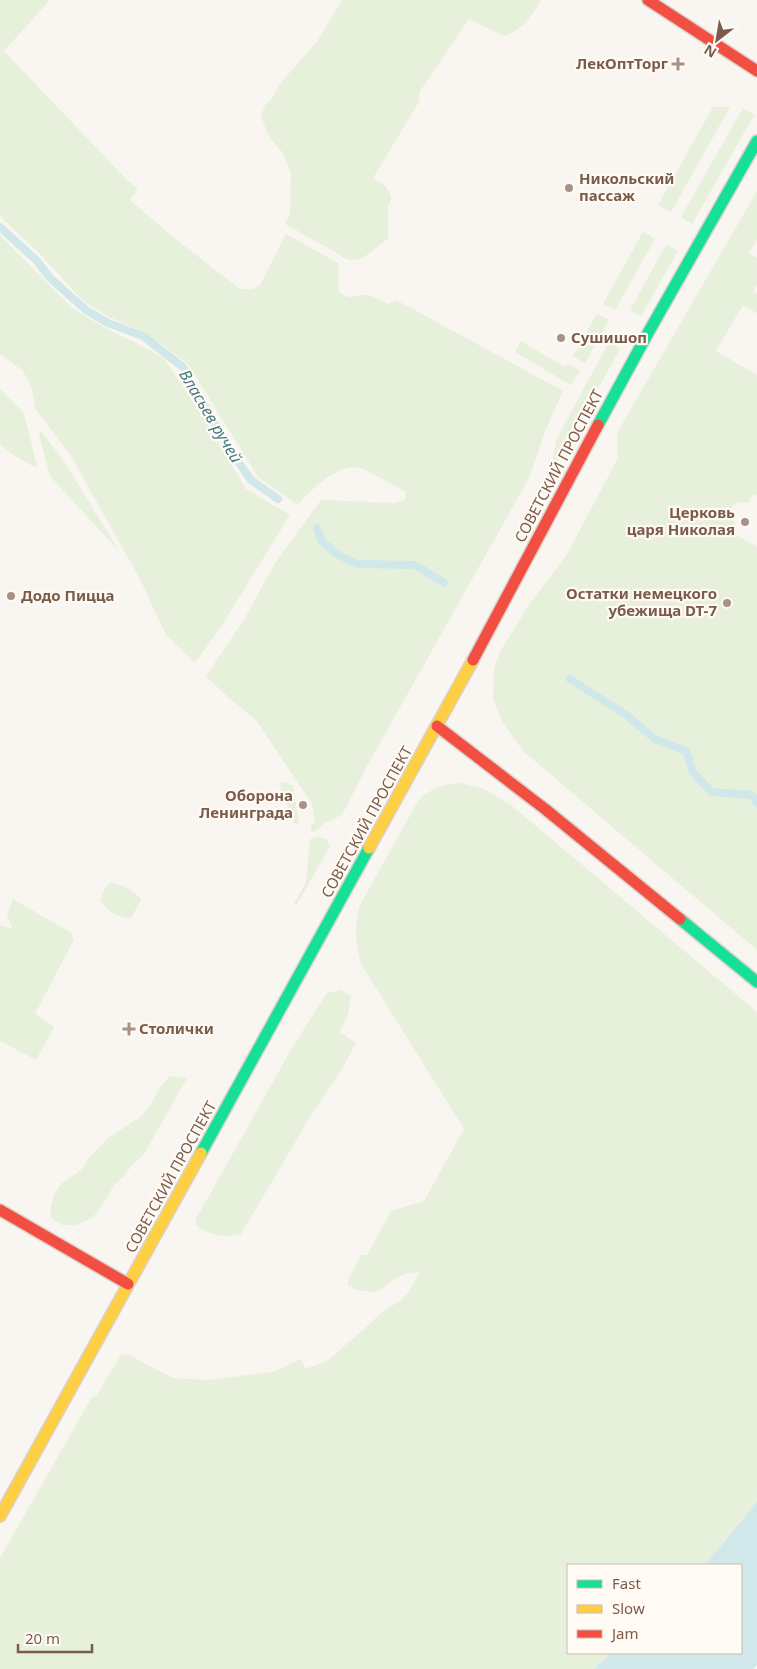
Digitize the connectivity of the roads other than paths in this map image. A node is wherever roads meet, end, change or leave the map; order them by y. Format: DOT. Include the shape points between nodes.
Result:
graph roads {
  1 [pos="648,0"];
  2 [pos="757,71"];
  3 [pos="757,141"];
  4 [pos="437,726"];
  5 [pos="757,982"];
  6 [pos="0,1210"];
  7 [pos="128,1284"];
  8 [pos="0,1516"];
  1 -- 2 [label="main road"];
  3 -- 4 [label="main road, СОВЕТСКИЙ ПРОСПЕКТ" via="648,333"];
  4 -- 5 [label="main road" via="545,808"];
  4 -- 7 [label="main road, СОВЕТСКИЙ ПРОСПЕКТ"];
  6 -- 7 [label="main road"];
  7 -- 8 [label="main road, СОВЕТСКИЙ ПРОСПЕКТ"];
}
